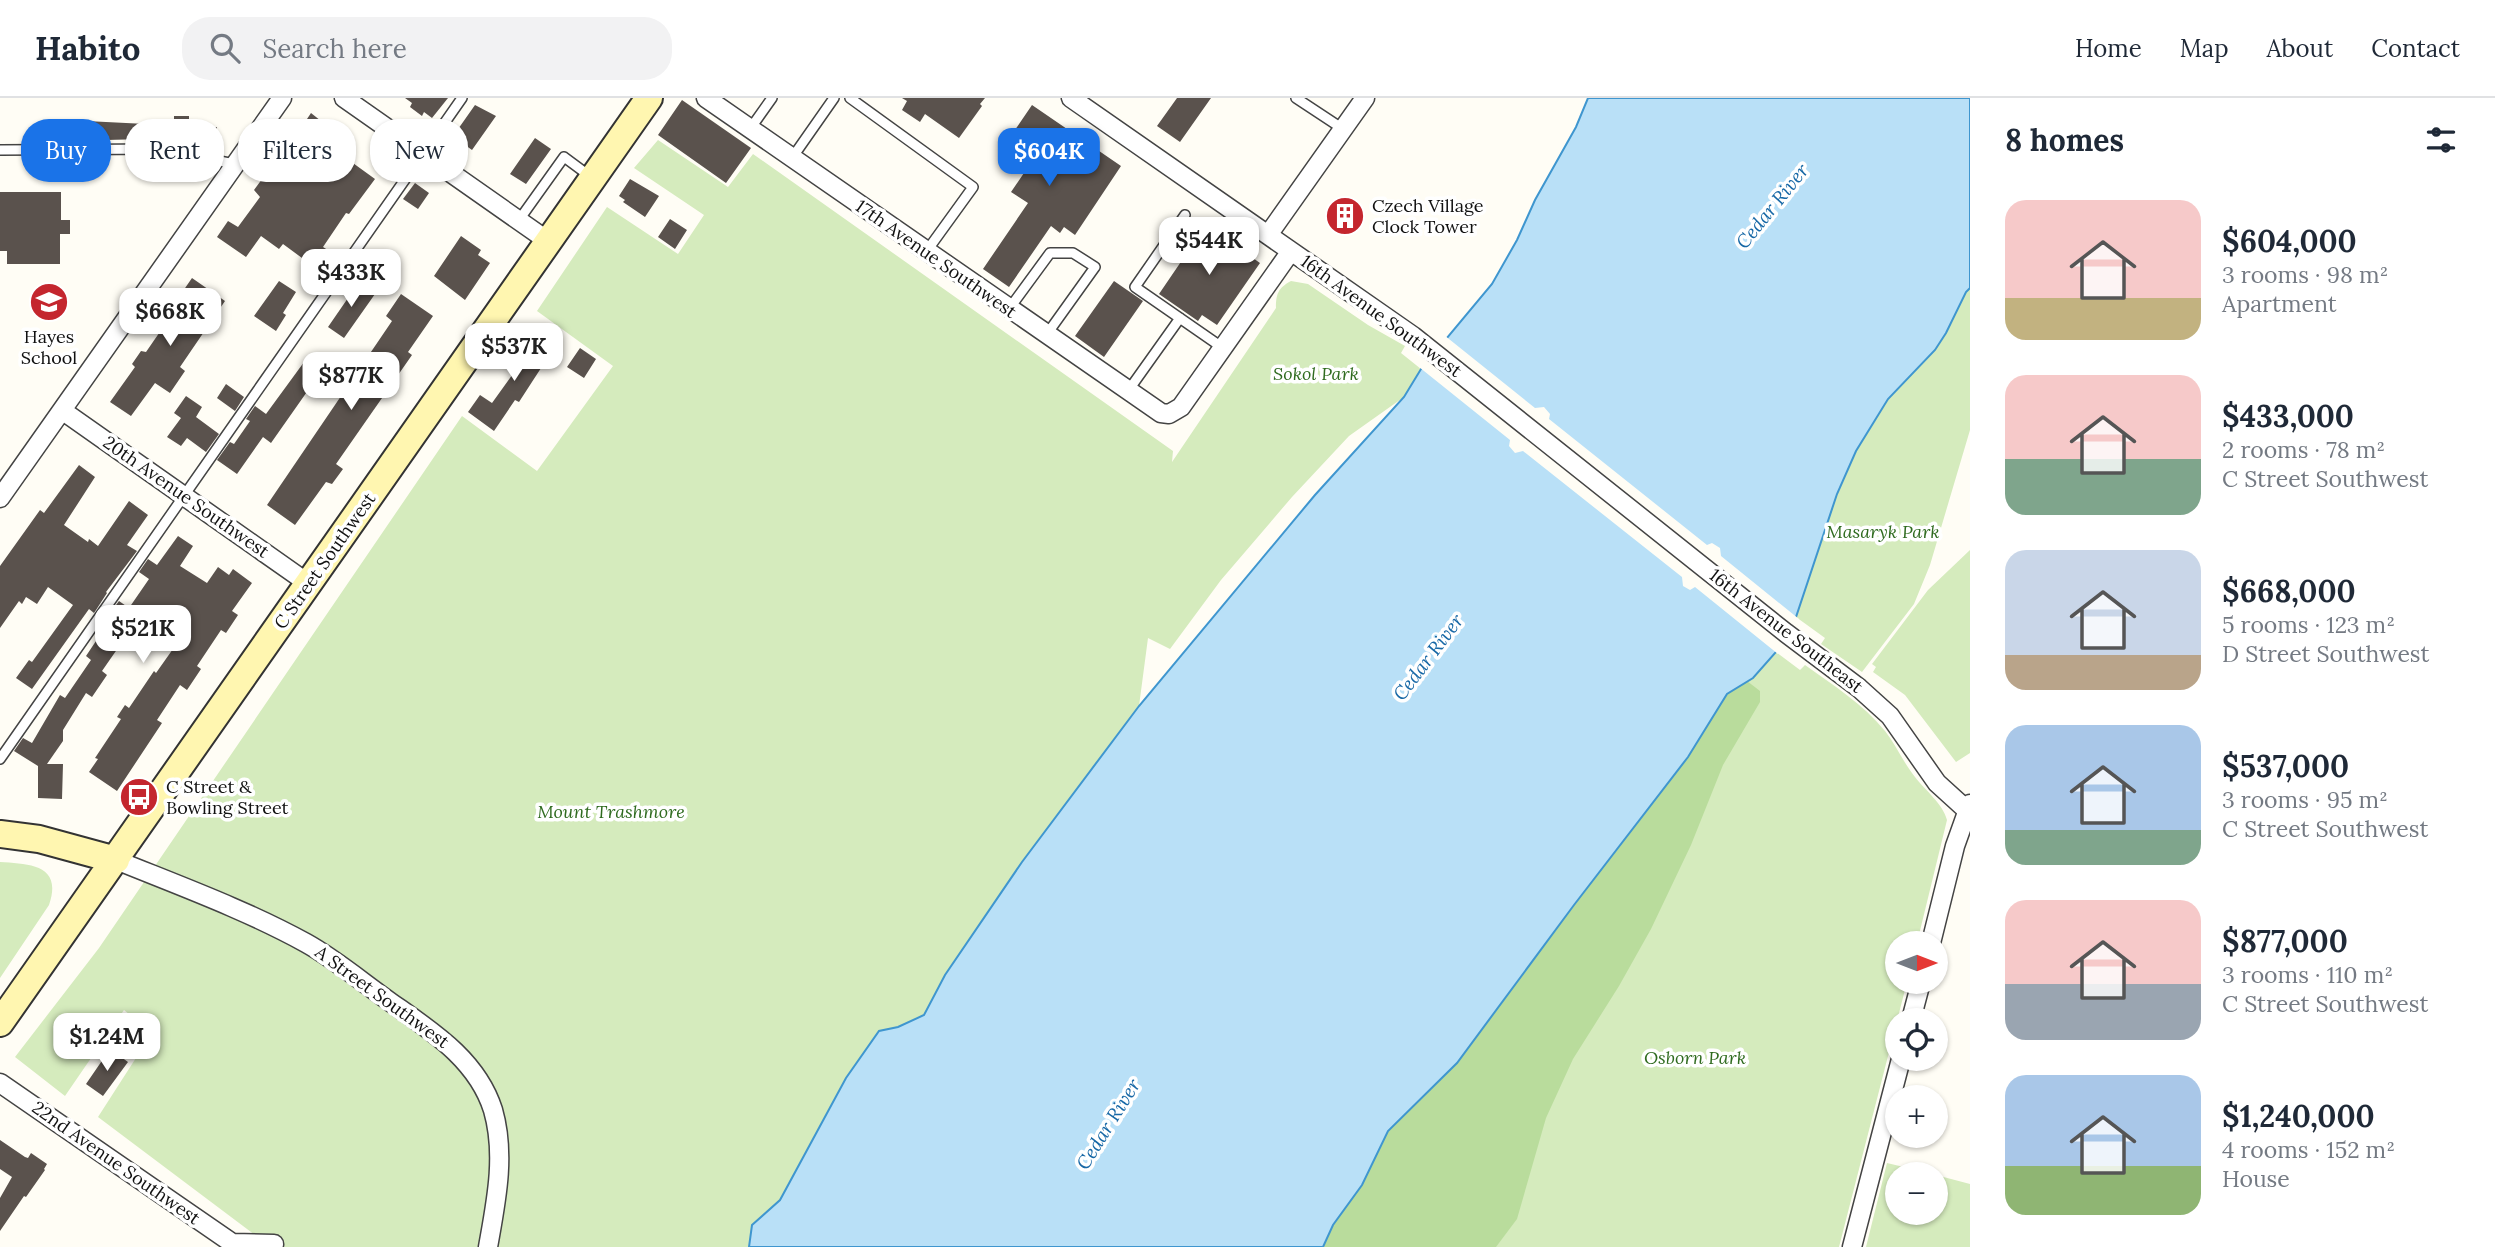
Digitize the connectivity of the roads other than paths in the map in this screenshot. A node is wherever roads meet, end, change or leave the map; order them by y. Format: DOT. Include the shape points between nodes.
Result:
graph roads {
  1 [pos="282,98"];
  2 [pos="344,98"];
  3 [pos="462,98"];
  4 [pos="649,98"];
  5 [pos="706,98"];
  6 [pos="772,98"];
  7 [pos="834,98"];
  8 [pos="850,98"];
  9 [pos="1071,98"];
  10 [pos="1296,98"];
  11 [pos="1365,98"];
  12 [pos="374,119"];
  13 [pos="448,119"];
  14 [pos="750,129"];
  15 [pos="1343,129"];
  16 [pos="0,150"];
  17 [pos="792,158"];
  18 [pos="234,164"];
  19 [pos="593,178"];
  20 [pos="405,182"];
  21 [pos="464,182"];
  22 [pos="1185,215"];
  23 [pos="519,220"];
  24 [pos="1268,235"];
  25 [pos="548,241"];
  26 [pos="1291,251"];
  27 [pos="926,252"];
  28 [pos="1009,309"];
  29 [pos="1180,318"];
  30 [pos="1046,335"];
  31 [pos="1223,348"];
  32 [pos="1128,391"];
  33 [pos="63,411"];
  34 [pos="1582,469"];
  35 [pos="186,496"];
  36 [pos="0,498"];
  37 [pos="309,584"];
  38 [pos="0,759"];
  39 [pos="1969,809"];
  40 [pos="0,834"];
  41 [pos="116,860"];
  42 [pos="1934,931"];
  43 [pos="0,1024"];
  44 [pos="1898,1071"];
  45 [pos="0,1083"];
  46 [pos="274,1244"];
  47 [pos="488,1247"];
  48 [pos="1852,1247"];
  1 -- 18 [label="street"];
  2 -- 12 [label="street"];
  3 -- 13 [label="lane"];
  4 -- 19 [label="main road, C Street Southwest"];
  5 -- 14 [label="street, 17th Avenue Southwest"];
  6 -- 14 [label="lane"];
  7 -- 17 [label="lane"];
  8 -- 27 [label="lane" via="973,187"];
  9 -- 24 [label="street, 16th Avenue Southwest"];
  10 -- 15 [label="lane"];
  11 -- 15 [label="street"];
  14 -- 17 [label="street, 17th Avenue Southwest"];
  15 -- 24 [label="street"];
  16 -- 18 [label="lane" via="161,149"];
  17 -- 27 [label="street, 17th Avenue Southwest"];
  18 -- 33 [label="street"];
  19 -- 23 [label="lane" via="564,157"];
  19 -- 25 [label="main road, C Street Southwest"];
  20 -- 35 [label="lane"];
  21 -- 23 [label="street"];
  22 -- 29 [label="lane" via="1135,287"];
  23 -- 25 [label="street"];
  24 -- 26 [label="street, 16th Avenue Southwest"];
  25 -- 37 [label="main road, C Street Southwest"];
  26 -- 31 [label="street"];
  26 -- 34 [label="street, 16th Avenue Southwest" via="1413,336"];
  27 -- 28 [label="street, 17th Avenue Southwest"];
  28 -- 30 [label="street, 17th Avenue Southwest"];
  28 -- 30 [label="lane" via="1050,253 1073,253 1095,267"];
  29 -- 31 [label="lane"];
  29 -- 32 [label="lane"];
  30 -- 32 [label="street, 17th Avenue Southwest"];
  31 -- 32 [label="street, 17th Avenue Southwest" via="1181,407 1169,414"];
  33 -- 35 [label="street, 20th Avenue Southwest"];
  33 -- 36 [label="street"];
  34 -- 39 [label="street, 16th Avenue Southeast" via="1859,688 1890,716 1929,774"];
  35 -- 37 [label="street, 20th Avenue Southwest"];
  35 -- 38 [label="lane"];
  37 -- 41 [label="main road, C Street Southwest"];
  39 -- 42 [label="street"];
  40 -- 41 [label="main road" via="39,839"];
  41 -- 43 [label="main road, C Street Southwest"];
  41 -- 47 [label="street, A Street Southwest" via="309,944 438,1035 466,1061 492,1108 500,1141"];
  44 -- 48 [label="street"];
  45 -- 46 [label="street, 22nd Avenue Southwest" via="232,1243"];
}
